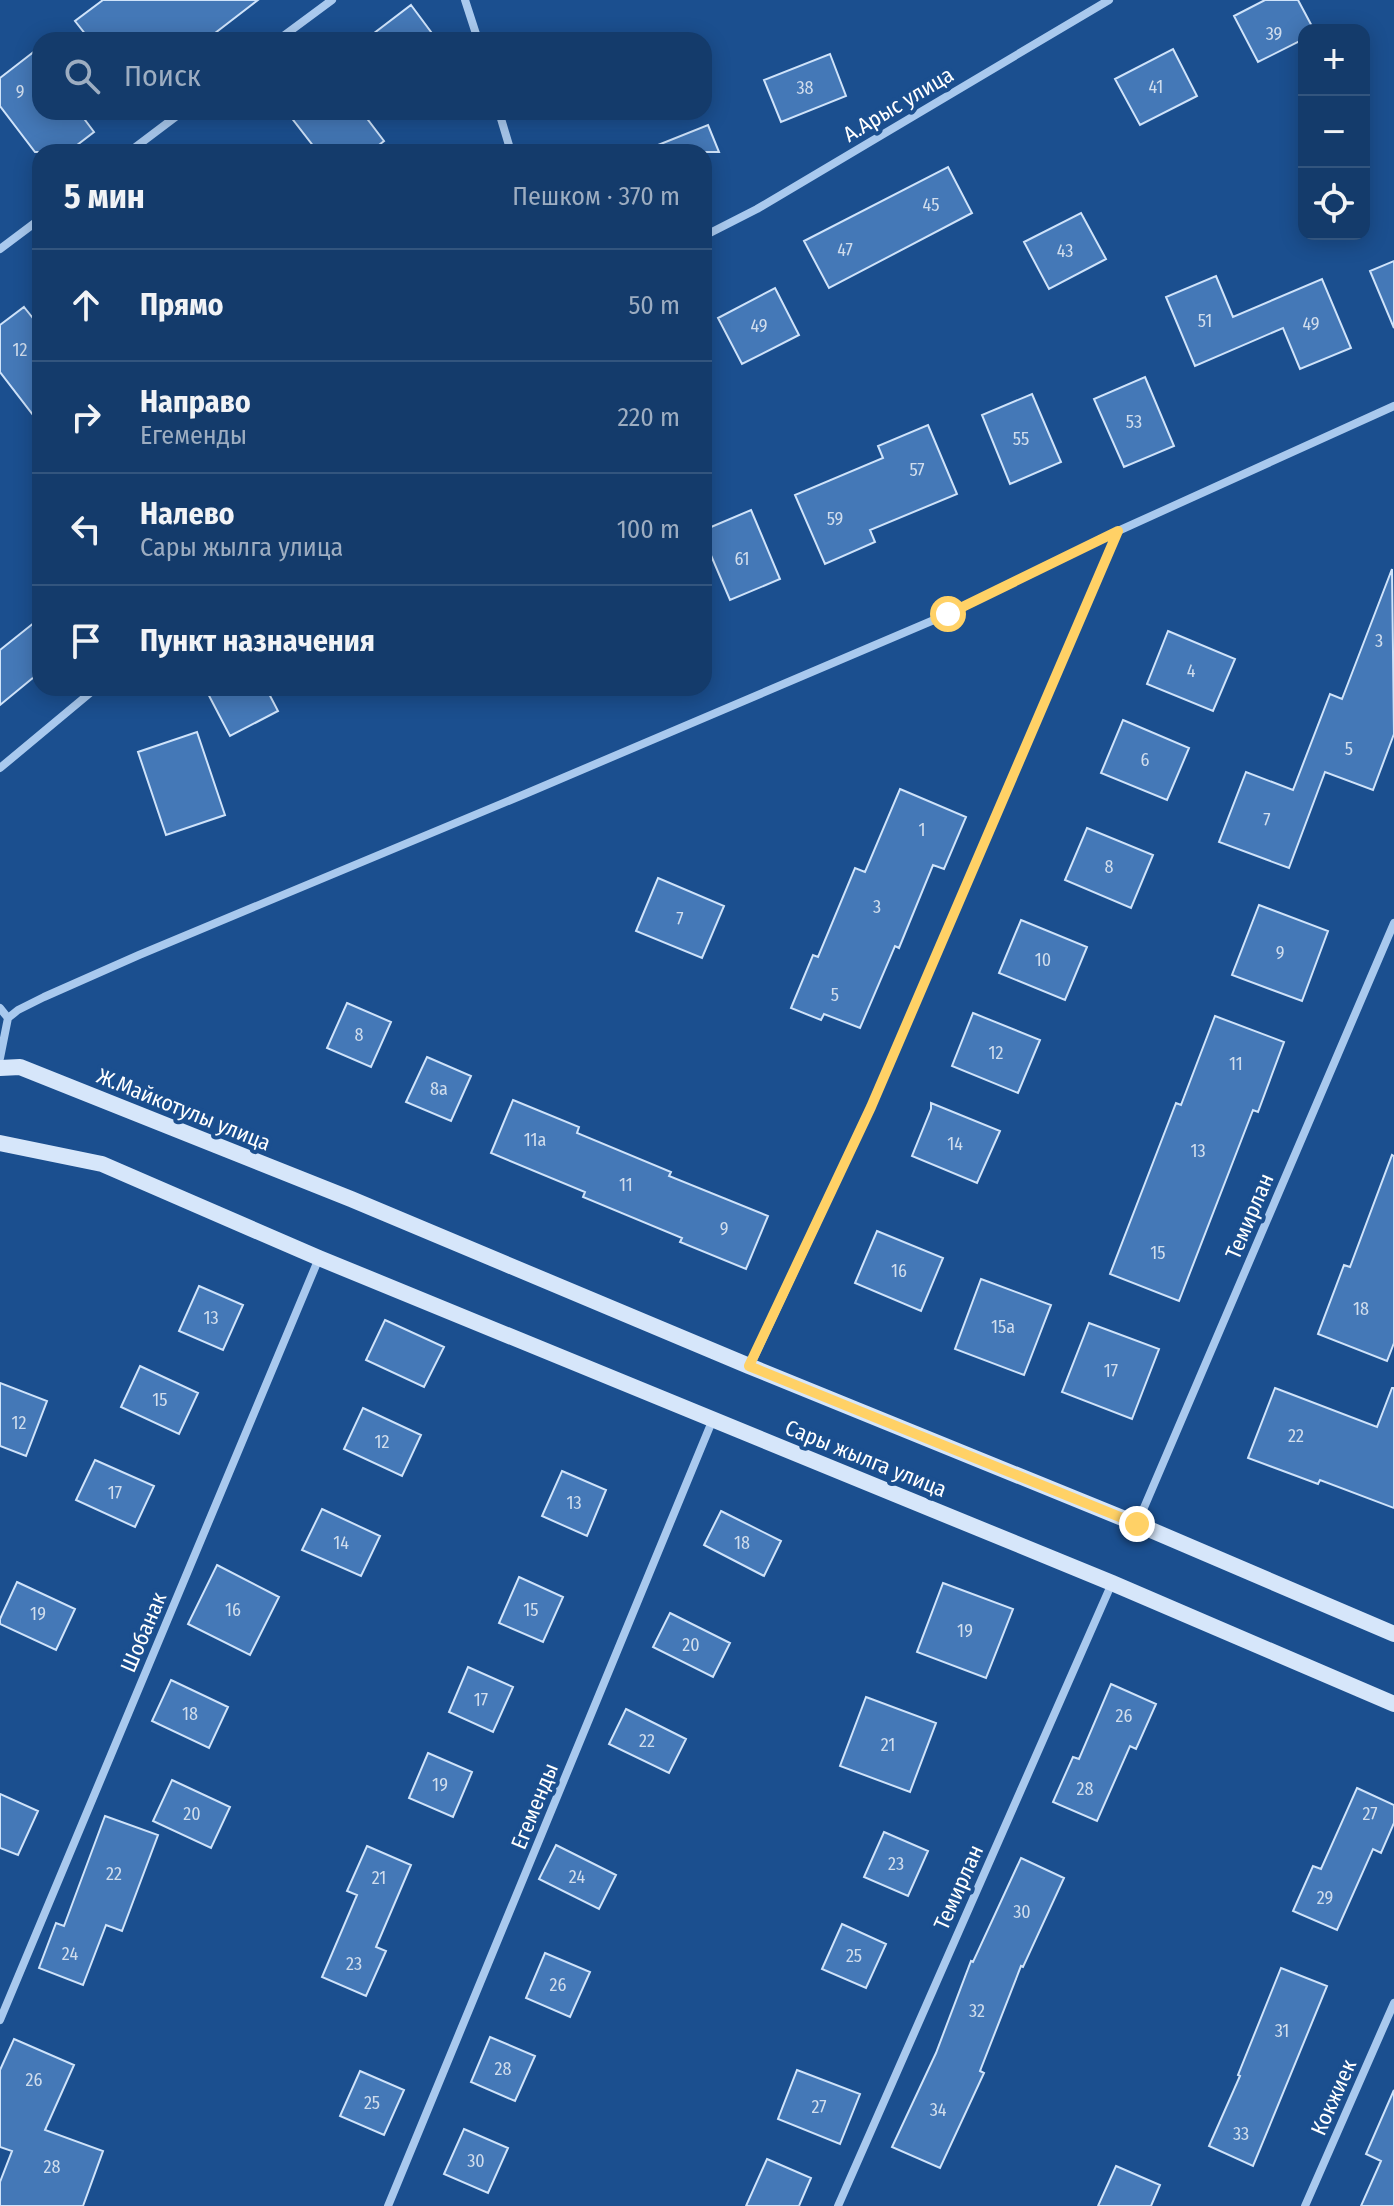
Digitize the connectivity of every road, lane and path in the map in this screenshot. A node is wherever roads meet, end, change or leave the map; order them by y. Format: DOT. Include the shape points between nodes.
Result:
graph roads {
  1 [pos="332,0"];
  2 [pos="465,0"];
  3 [pos="1109,0"];
  4 [pos="289,32"];
  5 [pos="475,32"];
  6 [pos="171,120"];
  7 [pos="501,120"];
  8 [pos="140,144"];
  9 [pos="509,144"];
  10 [pos="32,225"];
  11 [pos="712,232"];
  12 [pos="0,249"];
  13 [pos="1394,406"];
  14 [pos="1118,531"];
  15 [pos="86,696"];
  16 [pos="0,768"];
  17 [pos="1394,923"];
  18 [pos="0,1008"];
  19 [pos="8,1018"];
  20 [pos="0,1058"];
  21 [pos="0,1068"];
  22 [pos="0,1143"];
  23 [pos="351,1199"];
  24 [pos="319,1258"];
  25 [pos="749,1366"];
  26 [pos="713,1419"];
  27 [pos="1137,1524"];
  28 [pos="1112,1583"];
  29 [pos="1394,1634"];
  30 [pos="1394,1704"];
  31 [pos="1394,2003"];
  32 [pos="0,2020"];
  33 [pos="388,2206"];
  34 [pos="838,2206"];
  35 [pos="1305,2206"];
  1 -- 4 [label="street"];
  2 -- 5 [label="street"];
  3 -- 11 [label="street, А.Арыс улица"];
  6 -- 8 [label="street"];
  7 -- 9 [label="street"];
  10 -- 12 [label="street"];
  13 -- 14 [label="street"];
  14 -- 19 [label="street" via="948,614 139,955"];
  14 -- 25 [label="street" via="877,1093"];
  15 -- 16 [label="street"];
  17 -- 27 [label="street, Темирлан"];
  18 -- 19 [label="street"];
  19 -- 20 [label="street"];
  21 -- 23 [label="street, Ж.Майкотулы улица" via="20,1067"];
  22 -- 24 [label="street" via="102,1164"];
  23 -- 25 [label="street, Сары жылга улица"];
  24 -- 26 [label="street, Сары жылга улица"];
  24 -- 32 [label="street, Шобанак"];
  25 -- 27 [label="street, Сары жылга улица"];
  26 -- 28 [label="street, Сары жылга улица"];
  26 -- 33 [label="street, Егеменды"];
  27 -- 29 [label="street, Сары жылга улица"];
  28 -- 30 [label="street, Сары жылга улица"];
  28 -- 34 [label="street, Темирлан"];
  31 -- 35 [label="street, Кокжиек"];
}
